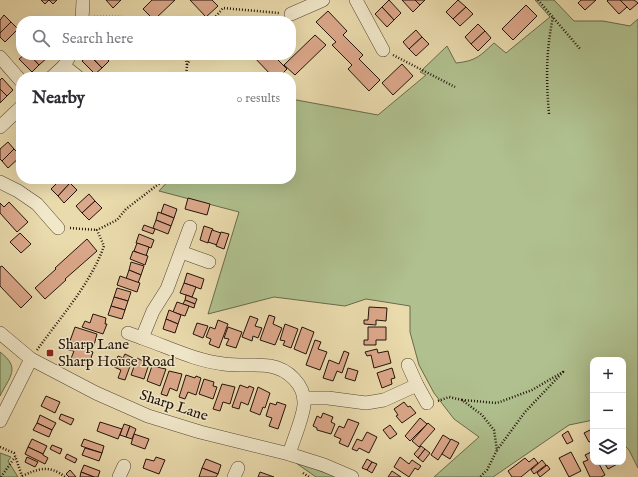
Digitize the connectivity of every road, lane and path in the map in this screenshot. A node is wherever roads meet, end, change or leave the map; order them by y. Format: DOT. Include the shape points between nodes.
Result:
graph roads {
  1 [pos="83,0"];
  2 [pos="323,0"];
  3 [pos="356,0"];
  4 [pos="538,0"];
  5 [pos="291,14"];
  6 [pos="82,16"];
  7 [pos="216,16"];
  8 [pos="553,17"];
  9 [pos="383,50"];
  10 [pos="581,50"];
  11 [pos="0,57"];
  12 [pos="67,60"];
  13 [pos="186,60"];
  14 [pos="190,60"];
  15 [pos="187,65"];
  16 [pos="56,72"];
  17 [pos="75,72"];
  18 [pos="186,72"];
  19 [pos="16,75"];
  20 [pos="455,87"];
  21 [pos="16,112"];
  22 [pos="550,114"];
  23 [pos="0,127"];
  24 [pos="0,182"];
  25 [pos="160,184"];
  26 [pos="190,227"];
  27 [pos="58,228"];
  28 [pos="98,230"];
  29 [pos="181,252"];
  30 [pos="209,262"];
  31 [pos="0,333"];
  32 [pos="128,333"];
  33 [pos="142,338"];
  34 [pos="31,359"];
  35 [pos="408,365"];
  36 [pos="417,385"];
  37 [pos="304,398"];
  38 [pos="462,400"];
  39 [pos="427,403"];
  40 [pos="0,421"];
  41 [pos="0,447"];
  42 [pos="497,450"];
  43 [pos="289,454"];
  44 [pos="15,457"];
  45 [pos="22,476"];
  46 [pos="1,477"];
  47 [pos="65,477"];
  48 [pos="352,477"];
  49 [pos="480,477"];
  1 -- 6 [label="street"];
  2 -- 5 [label="street"];
  3 -- 9 [label="street"];
  4 -- 8 [label="path"];
  5 -- 7 [label="path" via="223,8"];
  8 -- 10 [label="path"];
  8 -- 22 [label="path" via="546,68"];
  9 -- 20 [label="path"];
  11 -- 19 [label="street"];
  12 -- 16 [label="street"];
  12 -- 17 [label="street"];
  13 -- 15 [label="path"];
  14 -- 15 [label="path"];
  15 -- 18 [label="path"];
  21 -- 23 [label="street"];
  24 -- 27 [label="street" via="37,204"];
  25 -- 28 [label="path" via="126,208 117,220"];
  26 -- 29 [label="street"];
  27 -- 28 [label="path"];
  28 -- 34 [label="path" via="104,246 99,261"];
  29 -- 30 [label="street"];
  29 -- 33 [label="street" via="167,289 153,311"];
  31 -- 34 [label="street, Sharp Lane"];
  32 -- 33 [label="street"];
  33 -- 37 [label="street" via="223,364 270,366 283,370 294,377"];
  34 -- 40 [label="street"];
  34 -- 43 [label="street, Sharp Lane" via="96,393 148,416"];
  35 -- 36 [label="street"];
  36 -- 37 [label="street" via="384,400 366,403"];
  36 -- 39 [label="street"];
  37 -- 43 [label="street" via="303,412"];
  38 -- 39 [label="path" via="449,397"];
  38 -- 42 [label="path" via="482,415 494,430"];
  38 -- 42 [label="path" via="497,403 532,390 563,372 525,412"];
  41 -- 44 [label="path" via="14,452"];
  42 -- 49 [label="path" via="487,470"];
  43 -- 48 [label="street, Sharp Lane"];
  44 -- 45 [label="path"];
  44 -- 46 [label="path"];
  45 -- 47 [label="path" via="44,468 59,472"];
}
